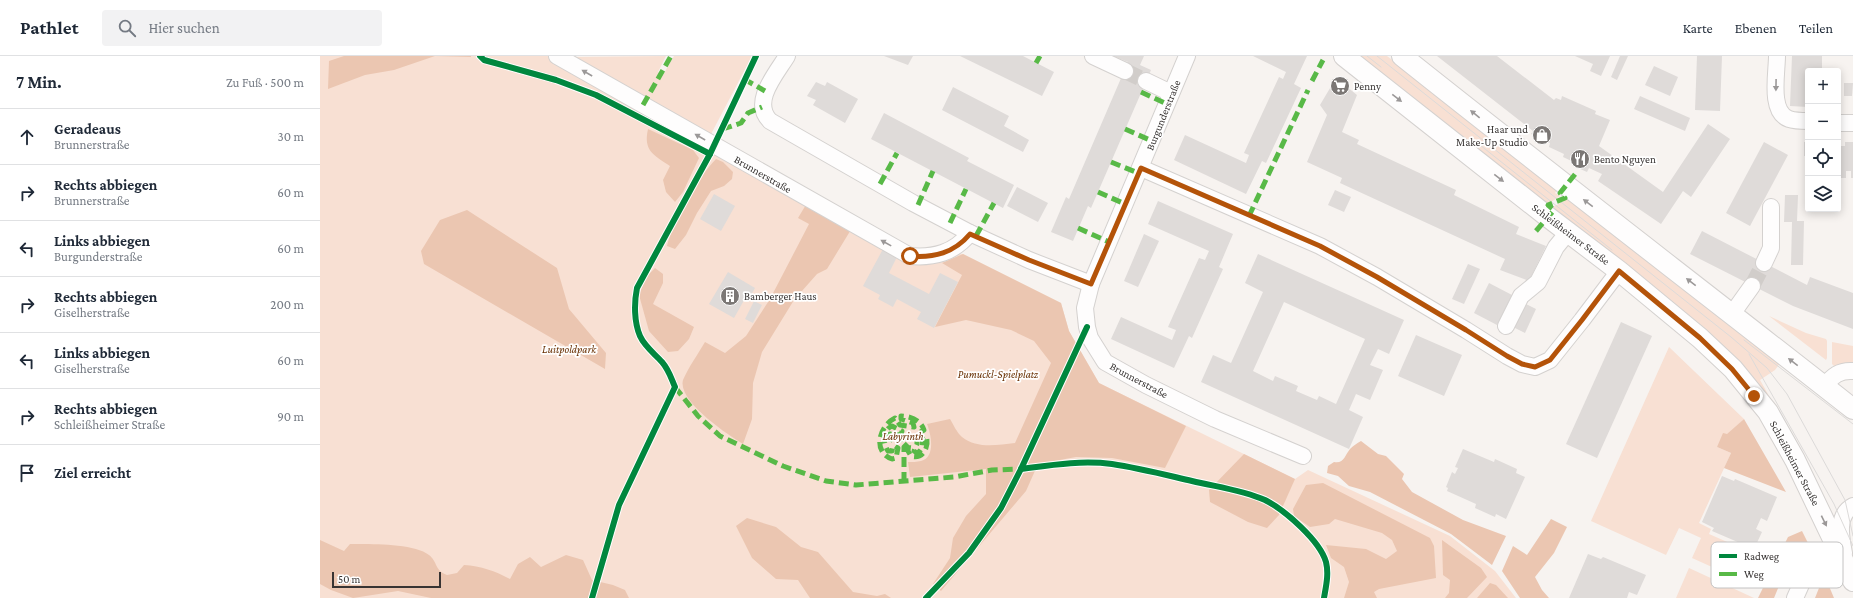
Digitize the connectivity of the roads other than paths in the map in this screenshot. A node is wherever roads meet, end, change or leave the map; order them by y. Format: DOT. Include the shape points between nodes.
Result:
graph roads {
  1 [pos="557,56"];
  2 [pos="787,56"];
  3 [pos="1093,56"];
  4 [pos="1187,56"];
  5 [pos="1344,56"];
  6 [pos="1402,56"];
  7 [pos="1777,56"];
  8 [pos="1124,71"];
  9 [pos="1146,81"];
  10 [pos="1171,93"];
  11 [pos="1805,121"];
  12 [pos="1841,123"];
  13 [pos="1853,123"];
  14 [pos="1141,168"];
  15 [pos="1771,207"];
  16 [pos="1569,231"];
  17 [pos="970,234"];
  18 [pos="1764,262"];
  19 [pos="1619,271"];
  20 [pos="1091,284"];
  21 [pos="1752,286"];
  22 [pos="1732,314"];
  23 [pos="1506,326"];
  24 [pos="1853,371"];
  25 [pos="1824,386"];
  26 [pos="1853,409"];
  27 [pos="1303,456"];
  28 [pos="1853,506"];
  29 [pos="1853,524"];
  30 [pos="1853,538"];
  31 [pos="1836,542"];
  32 [pos="1842,542"];
  33 [pos="1843,547"];
  34 [pos="1843,557"];
  35 [pos="1848,567"];
  36 [pos="1799,588"];
  37 [pos="1795,598"];
  17 -- 1 [label="street, Brunnerstraße, one-way" via="962,244 947,251 927,258 910,256"];
  2 -- 17 [label="street" via="765,91 762,107 764,115 770,121"];
  3 -- 8 [label="street"];
  4 -- 10 [label="street, Burgunderstraße"];
  5 -- 16 [label="main road, Schleißheimer Straße, one-way"];
  22 -- 6 [label="main road, one-way" via="1565,186"];
  7 -- 11 [label="street, one-way" via="1776,102 1780,114 1790,120"];
  9 -- 10 [label="street"];
  10 -- 14 [label="street, Burgunderstraße"];
  12 -- 13 [label="street"];
  14 -- 19 [label="street" via="1320,246 1384,281 1507,356 1535,367 1550,360"];
  14 -- 20 [label="street, Burgunderstraße"];
  15 -- 18 [label="street" via="1771,248"];
  16 -- 19 [label="main road, Schleißheimer Straße"];
  16 -- 23 [label="street" via="1556,247 1538,282 1521,296"];
  17 -- 20 [label="street"];
  19 -- 31 [label="main road, Schleißheimer Straße, one-way" via="1700,338 1732,369 1768,412"];
  20 -- 27 [label="street, Brunnerstraße" via="1085,308 1087,327 1090,338 1106,362 1146,386 1215,419"];
  21 -- 22 [label="street"];
  25 -- 22 [label="main road, one-way"];
  24 -- 25 [label="street" via="1835,374"];
  25 -- 26 [label="main road"];
  28 -- 32 [label="street" via="1842,519"];
  29 -- 35 [label="street" via="1847,531"];
  30 -- 35 [label="street"];
  33 -- 35 [label="street"];
  34 -- 35 [label="main road, Schleißheimer Straße, one-way"];
  36 -- 37 [label="street"];
}
